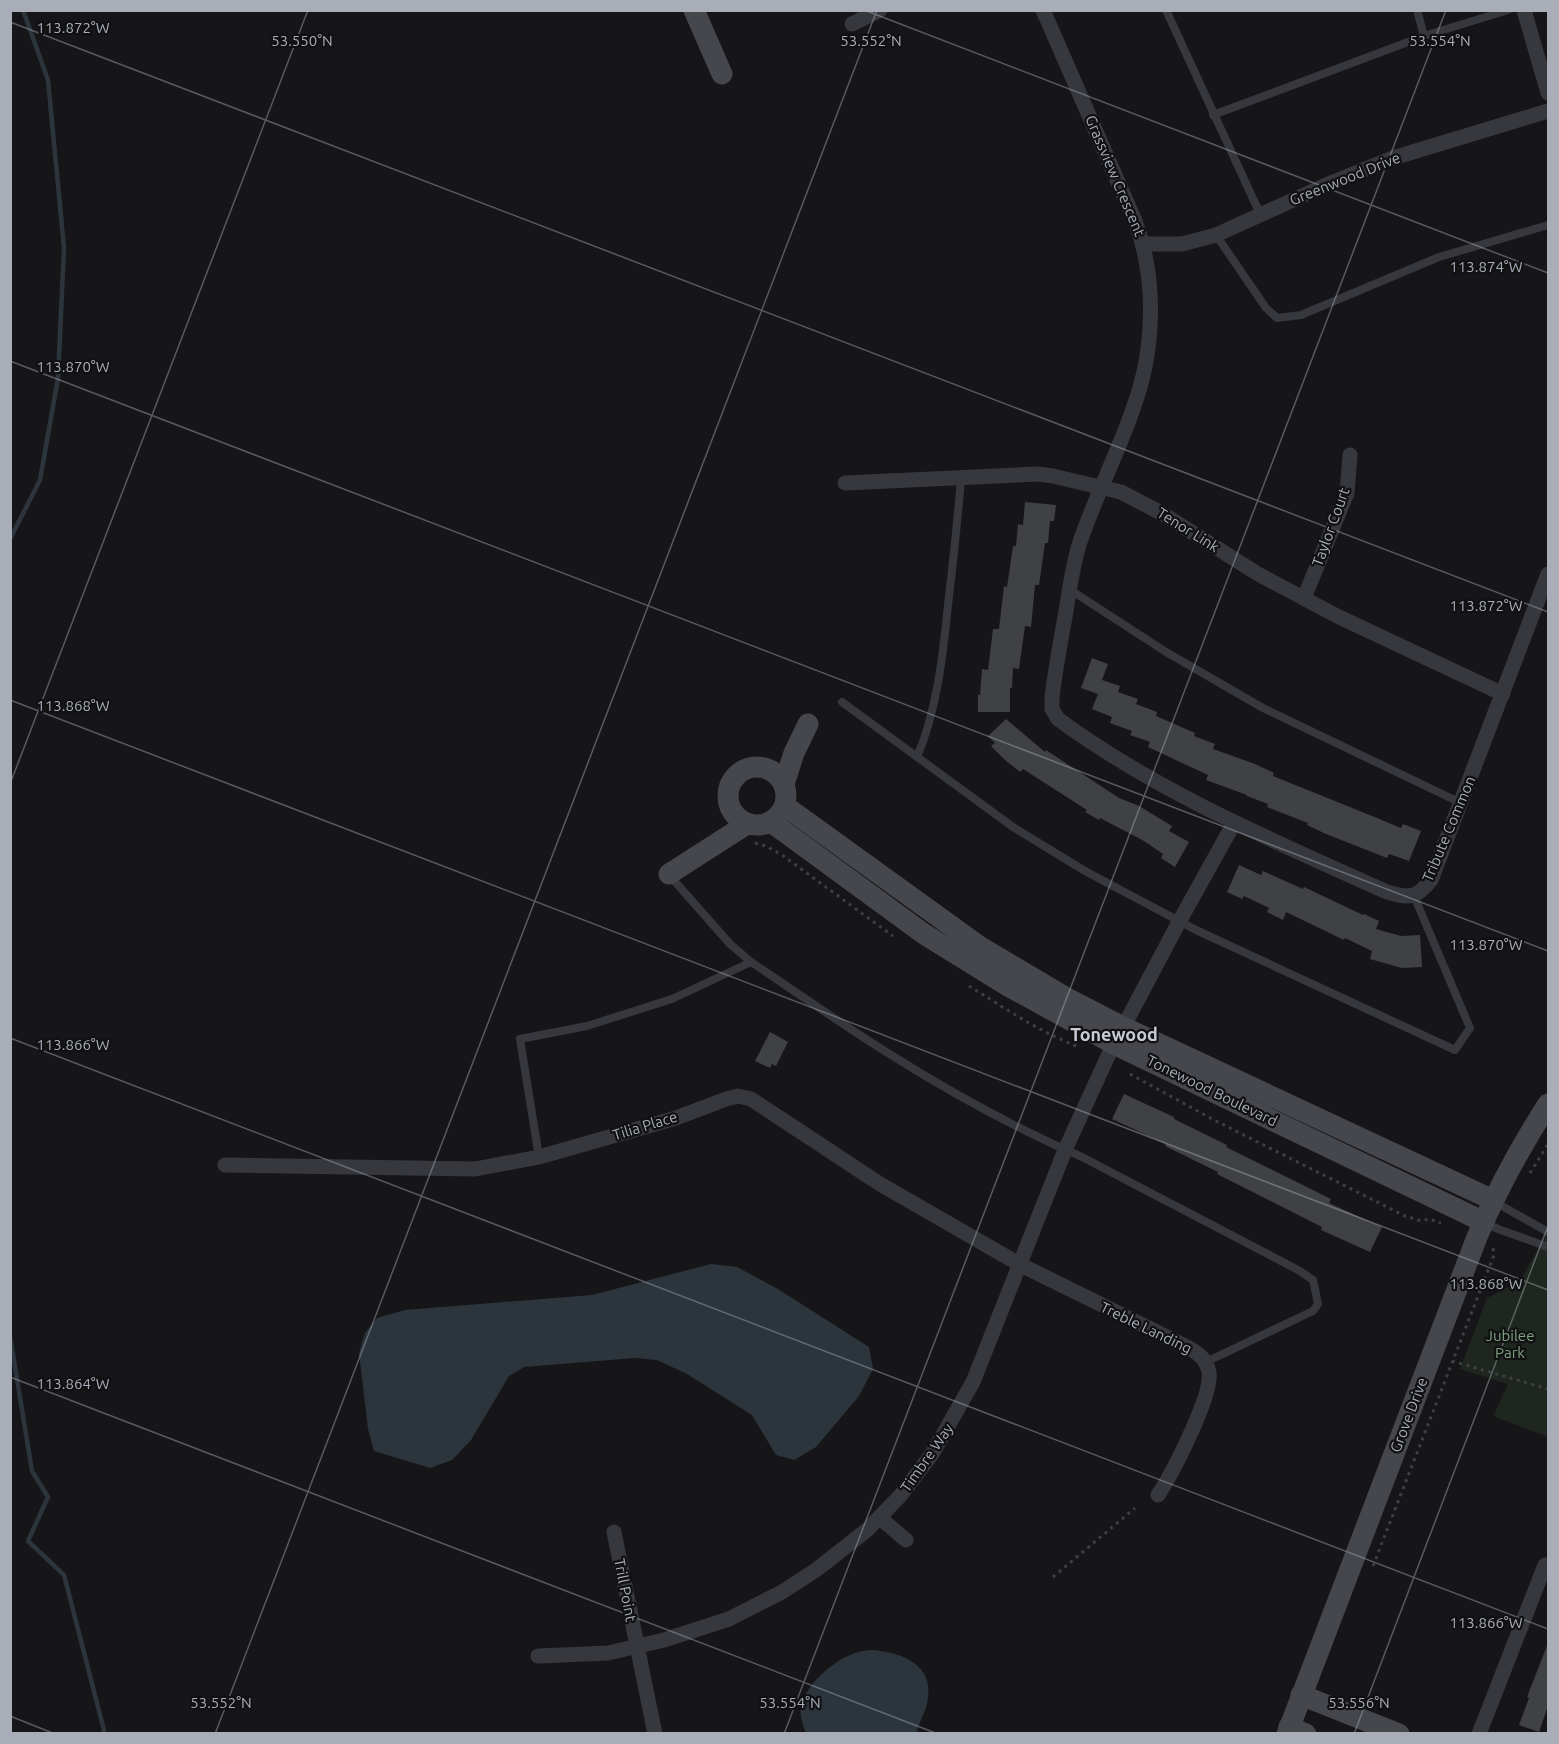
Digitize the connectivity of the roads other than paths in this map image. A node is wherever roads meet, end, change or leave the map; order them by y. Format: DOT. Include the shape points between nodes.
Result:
graph roads {
  1 [pos="694,10"];
  2 [pos="880,10"];
  3 [pos="1043,10"];
  4 [pos="1166,10"];
  5 [pos="1417,10"];
  6 [pos="1508,10"];
  7 [pos="1524,10"];
  8 [pos="852,24"];
  9 [pos="1424,36"];
  10 [pos="722,74"];
  11 [pos="1548,93"];
  12 [pos="1548,111"];
  13 [pos="1213,115"];
  14 [pos="1261,216"];
  15 [pos="1548,225"];
  16 [pos="1216,235"];
  17 [pos="1144,244"];
  18 [pos="1350,455"];
  19 [pos="962,477"];
  20 [pos="845,483"];
  21 [pos="1101,486"];
  22 [pos="1548,574"];
  23 [pos="1069,589"];
  24 [pos="1304,598"];
  25 [pos="1503,694"];
  26 [pos="842,702"];
  27 [pos="917,757"];
  28 [pos="762,767"];
  29 [pos="784,784"];
  30 [pos="1461,803"];
  31 [pos="785,806"];
  32 [pos="730,808"];
  33 [pos="771,822"];
  34 [pos="1234,823"];
  35 [pos="747,824"];
  36 [pos="695,858"];
  37 [pos="669,873"];
  38 [pos="1414,896"];
  39 [pos="1179,922"];
  40 [pos="751,962"];
  41 [pos="1118,1035"];
  42 [pos="1548,1104"];
  43 [pos="1065,1150"];
  44 [pos="539,1157"];
  45 [pos="225,1165"];
  46 [pos="1493,1200"];
  47 [pos="1491,1226"];
  48 [pos="1548,1232"];
  49 [pos="1547,1247"];
  50 [pos="1018,1264"];
  51 [pos="1206,1362"];
  52 [pos="1158,1495"];
  53 [pos="880,1518"];
  54 [pos="614,1532"];
  55 [pos="906,1540"];
  56 [pos="1548,1567"];
  57 [pos="637,1647"];
  58 [pos="538,1656"];
  59 [pos="1301,1695"];
  60 [pos="1294,1731"];
  61 [pos="655,1734"];
  62 [pos="1399,1734"];
  63 [pos="1479,1734"];
  1 -- 10 [label="street"];
  2 -- 8 [label="street"];
  3 -- 17 [label="street, Grassview Crescent"];
  4 -- 13 [label="lane"];
  5 -- 9 [label="lane"];
  6 -- 9 [label="lane"];
  7 -- 11 [label="street"];
  9 -- 13 [label="lane"];
  12 -- 14 [label="street, Greenwood Drive" via="1393,158"];
  13 -- 14 [label="lane"];
  14 -- 16 [label="street, Greenwood Drive"];
  15 -- 16 [label="lane" via="1439,257 1301,315 1277,318"];
  16 -- 17 [label="street, Greenwood Drive" via="1182,244"];
  17 -- 21 [label="street, Grassview Crescent" via="1149,295 1146,365 1137,399"];
  18 -- 24 [label="street, Taylor Court" via="1347,493"];
  19 -- 20 [label="street, Tenor Link"];
  19 -- 21 [label="street, Tenor Link" via="1037,474"];
  19 -- 27 [label="lane" via="945,637 930,720"];
  21 -- 23 [label="street, Tribute Common" via="1079,545"];
  21 -- 24 [label="street, Tenor Link" via="1139,501"];
  22 -- 25 [label="street, Tribute Common"];
  23 -- 30 [label="lane" via="1263,708"];
  23 -- 34 [label="street, Tribute Common" via="1052,698 1052,709 1058,719 1135,770"];
  24 -- 25 [label="street, Tenor Link"];
  25 -- 30 [label="street, Tribute Common"];
  26 -- 27 [label="lane"];
  27 -- 39 [label="lane" via="1013,827"];
  28 -- 29 [label="street" via="775,773"];
  28 -- 29 [label="street" via="808,724"];
  28 -- 32 [label="street" via="746,769 732,781 727,797"];
  29 -- 31 [label="street"];
  30 -- 38 [label="street, Tribute Common" via="1431,880"];
  31 -- 33 [label="street"];
  31 -- 41 [label="street, Tonewood Boulevard" via="979,946 1065,997"];
  32 -- 35 [label="street" via="736,818"];
  32 -- 36 [label="street"];
  33 -- 35 [label="street" via="761,826"];
  33 -- 41 [label="street, Tonewood Boulevard" via="924,934 1017,991"];
  34 -- 38 [label="street, Tribute Common" via="1387,892"];
  34 -- 39 [label="street"];
  35 -- 36 [label="street"];
  36 -- 37 [label="street"];
  37 -- 40 [label="lane" via="730,944"];
  38 -- 39 [label="lane" via="1470,1028 1455,1050"];
  39 -- 41 [label="street"];
  40 -- 43 [label="lane" via="920,1072"];
  40 -- 44 [label="lane" via="672,999 587,1026 520,1040"];
  41 -- 43 [label="street, Timbre Way"];
  41 -- 46 [label="street, Tonewood Boulevard"];
  41 -- 47 [label="street, Tonewood Boulevard"];
  42 -- 46 [label="street, Grove Drive"];
  43 -- 50 [label="street, Timbre Way"];
  43 -- 51 [label="lane" via="1313,1280 1318,1304 1313,1311"];
  44 -- 45 [label="street, Tilia Place" via="475,1169"];
  44 -- 50 [label="street, Tilia Place" via="670,1120 738,1096 751,1099 880,1184"];
  46 -- 47 [label="street, Grove Drive"];
  46 -- 48 [label="lane"];
  47 -- 49 [label="lane"];
  47 -- 59 [label="street, Grove Drive"];
  50 -- 51 [label="street, Treble Landing" via="1185,1346"];
  50 -- 53 [label="street, Timbre Way" via="961,1407 932,1454"];
  51 -- 52 [label="street, Treble Landing" via="1208,1390 1176,1467"];
  53 -- 55 [label="street"];
  53 -- 57 [label="street, Timbre Way" via="816,1570 748,1610 695,1631"];
  54 -- 57 [label="street, Trill Point"];
  56 -- 63 [label="street" via="1545,1565"];
  57 -- 58 [label="street, Timbre Way" via="585,1655"];
  57 -- 61 [label="street, Trill Point"];
  59 -- 60 [label="street, Grove Drive"];
  59 -- 62 [label="street"];
}
